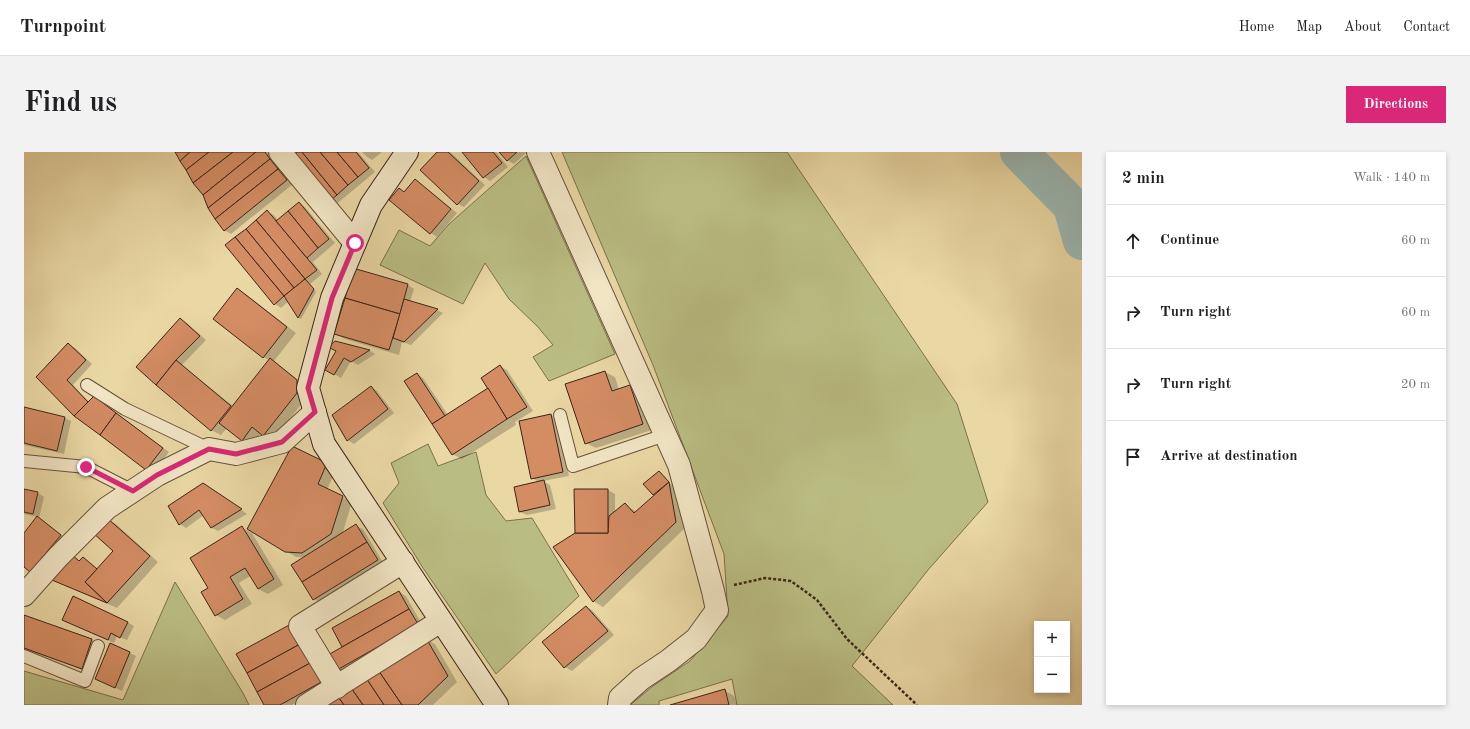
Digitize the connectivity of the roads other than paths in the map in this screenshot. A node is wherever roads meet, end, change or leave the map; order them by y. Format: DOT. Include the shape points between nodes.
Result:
graph roads {
  1 [pos="280,152"];
  2 [pos="407,152"];
  3 [pos="538,152"];
  4 [pos="355,243"];
  5 [pos="87,384"];
  6 [pos="315,412"];
  7 [pos="560,416"];
  8 [pos="665,435"];
  9 [pos="209,449"];
  10 [pos="24,461"];
  11 [pos="133,491"];
  12 [pos="402,562"];
  13 [pos="24,595"];
  14 [pos="441,621"];
  15 [pos="98,646"];
  16 [pos="24,656"];
  17 [pos="336,687"];
  18 [pos="307,705"];
  19 [pos="497,705"];
  20 [pos="619,705"];
  1 -- 4 [label="street"];
  2 -- 4 [label="street" via="371,205"];
  3 -- 8 [label="street"];
  4 -- 6 [label="street" via="332,298 308,388"];
  5 -- 9 [label="lane" via="126,409"];
  6 -- 9 [label="street" via="282,442 236,454"];
  6 -- 12 [label="street" via="324,444"];
  7 -- 8 [label="lane" via="573,466"];
  8 -- 20 [label="street" via="678,465 717,610 696,639 641,679 620,698"];
  9 -- 11 [label="street" via="157,475"];
  10 -- 11 [label="lane" via="86,467"];
  11 -- 13 [label="street" via="107,508"];
  12 -- 14 [label="street"];
  12 -- 17 [label="street" via="300,626"];
  14 -- 17 [label="street"];
  14 -- 19 [label="street"];
  15 -- 16 [label="lane" via="85,681"];
  17 -- 18 [label="street"];
}
